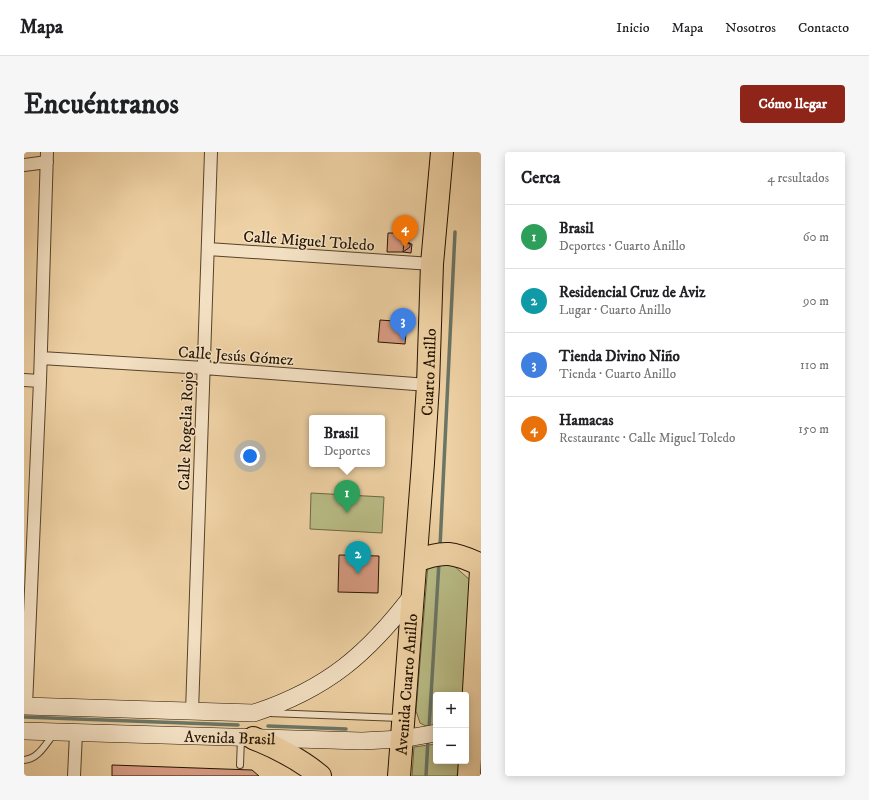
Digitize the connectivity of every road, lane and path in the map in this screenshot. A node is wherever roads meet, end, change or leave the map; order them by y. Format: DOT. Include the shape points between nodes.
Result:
graph roads {
  1 [pos="211,152"];
  2 [pos="442,152"];
  3 [pos="47,157"];
  4 [pos="24,166"];
  5 [pos="208,249"];
  6 [pos="432,264"];
  7 [pos="41,358"];
  8 [pos="204,368"];
  9 [pos="24,380"];
  10 [pos="40,381"];
  11 [pos="428,385"];
  12 [pos="416,561"];
  13 [pos="481,565"];
  14 [pos="481,570"];
  15 [pos="414,593"];
  16 [pos="479,645"];
  17 [pos="25,706"];
  18 [pos="192,712"];
  19 [pos="254,713"];
  20 [pos="473,719"];
  21 [pos="24,731"];
  22 [pos="56,732"];
  23 [pos="407,732"];
  24 [pos="76,733"];
  25 [pos="433,734"];
  26 [pos="247,738"];
  27 [pos="24,760"];
  28 [pos="240,765"];
  29 [pos="74,776"];
  30 [pos="320,776"];
  31 [pos="399,776"];
  32 [pos="469,776"];
  1 -- 5 [label="street, Calle Rogelia Rojo"];
  2 -- 6 [label="highway, Cuarto Anillo"];
  3 -- 4 [label="street"];
  3 -- 7 [label="street"];
  5 -- 6 [label="street, Calle Miguel Toledo"];
  5 -- 8 [label="street, Calle Rogelia Rojo"];
  6 -- 11 [label="highway, Cuarto Anillo"];
  7 -- 8 [label="street, Calle Jesús Gómez"];
  7 -- 10 [label="street"];
  8 -- 11 [label="street, Calle Jesús Gómez"];
  8 -- 18 [label="street, Calle Rogelia Rojo"];
  9 -- 10 [label="street"];
  10 -- 17 [label="street"];
  11 -- 12 [label="highway, Cuarto Anillo"];
  12 -- 13 [label="highway" via="436,553 460,555"];
  12 -- 15 [label="highway, Cuarto Anillo"];
  14 -- 16 [label="highway"];
  15 -- 19 [label="main road" via="378,636 340,670 304,693 282,704"];
  15 -- 23 [label="highway, Avenida Cuarto Anillo"];
  16 -- 20 [label="highway"];
  17 -- 18 [label="main road, Avenida Brasil"];
  18 -- 19 [label="main road, Avenida Brasil"];
  19 -- 23 [label="lane, Avenida Brasil"];
  19 -- 26 [label="main road"];
  20 -- 32 [label="highway"];
  21 -- 22 [label="main road, Avenida Brasil"];
  22 -- 24 [label="main road, Avenida Brasil"];
  22 -- 27 [label="lane" via="40,752 30,760"];
  23 -- 25 [label="main road, Avenida Brasil"];
  23 -- 26 [label="main road, Avenida Brasil" via="362,742"];
  23 -- 31 [label="highway, Avenida Cuarto Anillo"];
  24 -- 26 [label="main road, Avenida Brasil"];
  24 -- 29 [label="street"];
  26 -- 28 [label="lane"];
  26 -- 30 [label="highway" via="276,747 298,759"];
}
